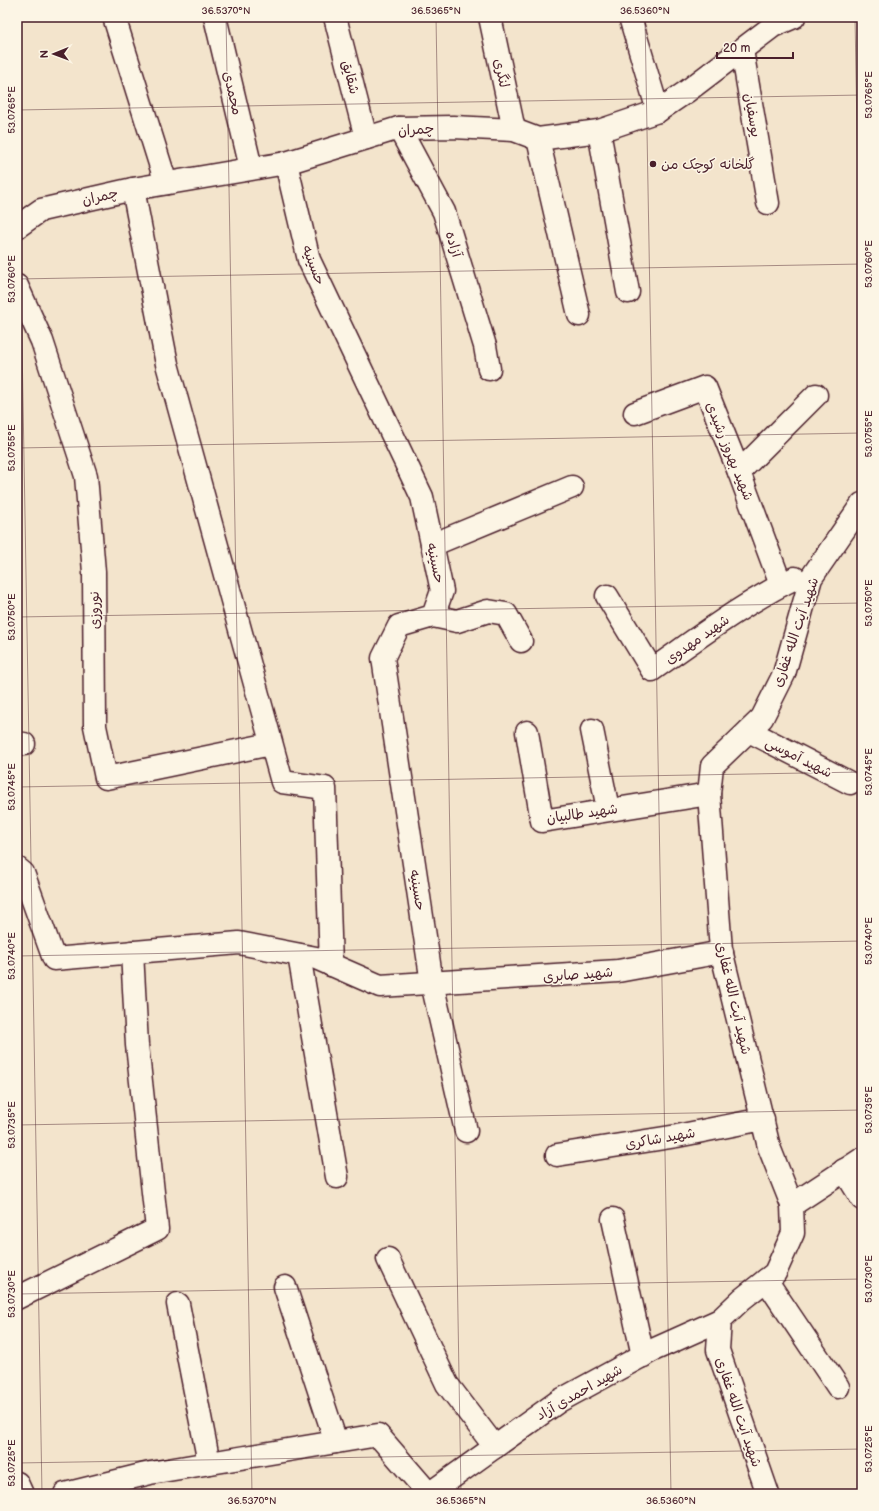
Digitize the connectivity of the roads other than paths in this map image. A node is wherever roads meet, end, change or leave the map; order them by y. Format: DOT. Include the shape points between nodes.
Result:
graph roads {
  1 [pos="114,17"];
  2 [pos="215,17"];
  3 [pos="334,17"];
  4 [pos="490,17"];
  5 [pos="630,17"];
  6 [pos="794,17"];
  7 [pos="742,50"];
  8 [pos="658,111"];
  9 [pos="399,128"];
  10 [pos="514,130"];
  11 [pos="599,130"];
  12 [pos="366,138"];
  13 [pos="538,139"];
  14 [pos="286,163"];
  15 [pos="251,168"];
  16 [pos="166,183"];
  17 [pos="133,189"];
  18 [pos="768,203"];
  19 [pos="17,227"];
  20 [pos="17,286"];
  21 [pos="628,292"];
  22 [pos="579,315"];
  23 [pos="489,369"];
  24 [pos="816,395"];
  25 [pos="635,413"];
  26 [pos="739,472"];
  27 [pos="572,487"];
  28 [pos="862,504"];
  29 [pos="432,545"];
  30 [pos="818,567"];
  31 [pos="781,585"];
  32 [pos="607,596"];
  33 [pos="433,616"];
  34 [pos="521,641"];
  35 [pos="592,730"];
  36 [pos="749,730"];
  37 [pos="526,732"];
  38 [pos="271,744"];
  39 [pos="850,783"];
  40 [pos="709,794"];
  41 [pos="608,810"];
  42 [pos="17,868"];
  43 [pos="132,952"];
  44 [pos="722,952"];
  45 [pos="299,955"];
  46 [pos="331,964"];
  47 [pos="432,983"];
  48 [pos="763,1119"];
  49 [pos="466,1131"];
  50 [pos="557,1155"];
  51 [pos="853,1164"];
  52 [pos="337,1177"];
  53 [pos="862,1199"];
  54 [pos="792,1204"];
  55 [pos="613,1219"];
  56 [pos="388,1259"];
  57 [pos="766,1280"];
  58 [pos="285,1287"];
  59 [pos="17,1298"];
  60 [pos="178,1304"];
  61 [pos="720,1320"];
  62 [pos="643,1356"];
  63 [pos="838,1387"];
  64 [pos="336,1442"];
  65 [pos="495,1446"];
  66 [pos="209,1463"];
  67 [pos="17,1483"];
  68 [pos="22,1494"];
  69 [pos="66,1494"];
  70 [pos="429,1494"];
  71 [pos="768,1494"];
  1 -- 16 [label="street"];
  2 -- 15 [label="street, محمدی"];
  3 -- 12 [label="street, شقایق"];
  4 -- 10 [label="street, لنگری"];
  5 -- 8 [label="street"];
  6 -- 7 [label="street, چمران" via="773,26"];
  7 -- 8 [label="street, چمران"];
  7 -- 18 [label="street, یوسفیان"];
  8 -- 11 [label="street, چمران"];
  9 -- 10 [label="street, چمران"];
  9 -- 12 [label="street, چمران"];
  9 -- 23 [label="street, آزاده" via="444,212 485,346"];
  10 -- 13 [label="street, چمران"];
  11 -- 13 [label="street, چمران"];
  11 -- 21 [label="street"];
  12 -- 14 [label="street, چمران"];
  13 -- 22 [label="street"];
  14 -- 15 [label="street, چمران"];
  14 -- 29 [label="street, حسینیه" via="309,260 422,497"];
  15 -- 16 [label="street, چمران"];
  16 -- 17 [label="street, چمران"];
  17 -- 19 [label="street, چمران" via="41,210"];
  17 -- 38 [label="street" via="167,364"];
  20 -- 38 [label="street, نوروزی" via="42,341 86,476 94,572 95,726 106,778"];
  24 -- 26 [label="street"];
  25 -- 26 [label="street, شهید بهروز رشیدی" via="705,387"];
  26 -- 31 [label="street, شهید بهروز رشیدی"];
  27 -- 29 [label="street"];
  28 -- 30 [label="street, شهید آیت الله غفاری"];
  29 -- 33 [label="street, حسینیه" via="442,591"];
  30 -- 31 [label="street, شهید مهدوی"];
  30 -- 36 [label="street, شهید آیت الله غفاری" via="811,578 784,674 762,718"];
  31 -- 32 [label="street, شهید مهدوی" via="730,616 652,670"];
  33 -- 34 [label="street" via="457,621 488,611 506,614"];
  33 -- 47 [label="street, حسینیه" via="399,626 383,658"];
  35 -- 41 [label="street"];
  36 -- 39 [label="street, شهید آموسی"];
  36 -- 40 [label="street, شهید آیت الله غفاری" via="712,766"];
  37 -- 41 [label="street, شهید طالبیان" via="542,821"];
  38 -- 46 [label="street" via="282,782 325,788"];
  40 -- 41 [label="street, شهید طالبیان"];
  40 -- 44 [label="street, شهید آیت الله غفاری"];
  42 -- 43 [label="street, شهید صابری" via="23,874 54,959"];
  43 -- 45 [label="street, شهید صابری" via="239,943"];
  43 -- 59 [label="street" via="137,1045 157,1229"];
  44 -- 47 [label="street, شهید صابری" via="618,971"];
  44 -- 48 [label="street, شهید آیت الله غفاری"];
  45 -- 46 [label="street, شهید صابری"];
  45 -- 52 [label="street"];
  46 -- 47 [label="street, شهید صابری" via="380,986"];
  47 -- 49 [label="street, حسینیه"];
  48 -- 50 [label="street, شهید شاکری"];
  48 -- 54 [label="street, شهید آیت الله غفاری" via="769,1147"];
  51 -- 53 [label="street"];
  51 -- 54 [label="street"];
  54 -- 57 [label="street, شهید آیت الله غفاری" via="793,1233 775,1274"];
  55 -- 62 [label="street"];
  56 -- 65 [label="street" via="447,1384"];
  57 -- 61 [label="street, شهید آیت الله غفاری"];
  57 -- 63 [label="street"];
  58 -- 64 [label="street"];
  60 -- 66 [label="street"];
  61 -- 62 [label="street, شهید احمدی آزاد"];
  61 -- 71 [label="street, شهید آیت الله غفاری" via="718,1350"];
  62 -- 65 [label="street, شهید احمدی آزاد" via="559,1401"];
  64 -- 66 [label="street"];
  64 -- 70 [label="street" via="378,1435"];
  65 -- 70 [label="street, شهید احمدی آزاد"];
  66 -- 69 [label="street" via="150,1473"];
  67 -- 68 [label="street"];
}
